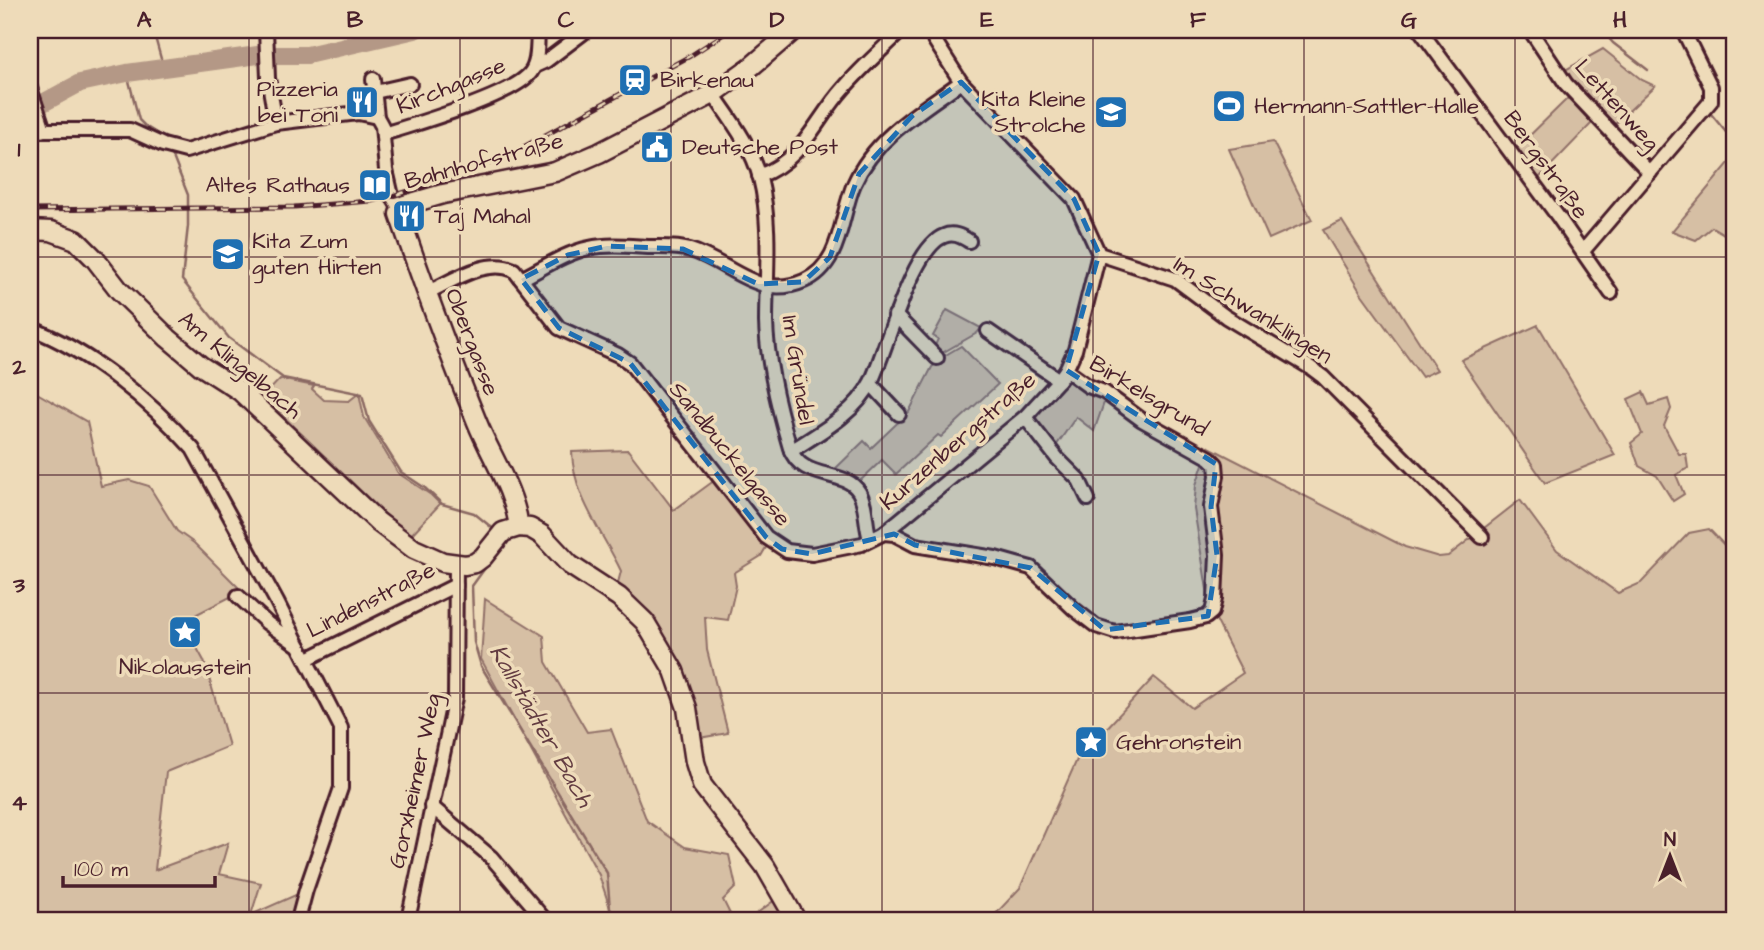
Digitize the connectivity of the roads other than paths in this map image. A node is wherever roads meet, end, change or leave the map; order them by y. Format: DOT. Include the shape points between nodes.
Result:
graph roads {
  1 [pos="538,30"];
  2 [pos="587,30"];
  3 [pos="794,30"];
  4 [pos="902,30"];
  5 [pos="928,30"];
  6 [pos="1420,30"];
  7 [pos="1530,30"];
  8 [pos="1683,30"];
  9 [pos="266,33"];
  10 [pos="535,66"];
  11 [pos="961,82"];
  12 [pos="410,84"];
  13 [pos="31,92"];
  14 [pos="713,94"];
  15 [pos="377,117"];
  16 [pos="276,123"];
  17 [pos="44,130"];
  18 [pos="30,134"];
  19 [pos="383,134"];
  20 [pos="1650,173"];
  21 [pos="759,176"];
  22 [pos="400,209"];
  23 [pos="30,230"];
  24 [pos="969,241"];
  25 [pos="1583,251"];
  26 [pos="1099,254"];
  27 [pos="521,279"];
  28 [pos="768,286"];
  29 [pos="426,293"];
  30 [pos="1611,293"];
  31 [pos="895,315"];
  32 [pos="30,328"];
  33 [pos="988,331"];
  34 [pos="936,358"];
  35 [pos="1063,375"];
  36 [pos="871,383"];
  37 [pos="899,414"];
  38 [pos="1025,417"];
  39 [pos="791,451"];
  40 [pos="1088,499"];
  41 [pos="506,532"];
  42 [pos="884,533"];
  43 [pos="1482,537"];
  44 [pos="870,539"];
  45 [pos="456,565"];
  46 [pos="456,585"];
  47 [pos="238,596"];
  48 [pos="299,646"];
  49 [pos="307,659"];
  50 [pos="431,806"];
  51 [pos="793,918"];
  52 [pos="298,920"];
  53 [pos="408,920"];
  54 [pos="545,920"];
  1 -- 10 [label="street, Kirchgasse"];
  2 -- 10 [label="street"];
  3 -- 14 [label="main road, Bahnhofstraße"];
  4 -- 21 [label="street" via="843,89 794,156"];
  5 -- 11 [label="street"];
  6 -- 25 [label="street, Bergstraße"];
  7 -- 20 [label="street, Lettenweg" via="1566,84"];
  8 -- 20 [label="street" via="1712,97"];
  9 -- 16 [label="street"];
  10 -- 19 [label="street, Kirchgasse" via="512,87"];
  11 -- 26 [label="street" via="1074,199"];
  11 -- 28 [label="street" via="912,116 879,147 854,185 837,244 820,270 803,282"];
  12 -- 15 [label="street, Obergasse" via="374,86"];
  13 -- 17 [label="street"];
  14 -- 21 [label="street, Im Gründel" via="742,135"];
  14 -- 22 [label="main road, Bahnhofstraße" via="555,172 443,194"];
  15 -- 16 [label="street" via="358,113"];
  15 -- 19 [label="street, Obergasse"];
  16 -- 17 [label="street" via="194,150 176,150 130,130"];
  17 -- 18 [label="street"];
  19 -- 22 [label="street, Obergasse" via="386,170"];
  20 -- 25 [label="street"];
  21 -- 28 [label="street, Im Gründel" via="767,219"];
  22 -- 29 [label="main road, Obergasse"];
  23 -- 45 [label="main road, Am Klingelbach" via="76,240 150,321 201,366 240,391 378,522 426,555"];
  24 -- 31 [label="street" via="958,235 943,236 932,244"];
  25 -- 30 [label="street, Bergstraße"];
  26 -- 35 [label="street, Kurzenbergstraße" via="1075,350"];
  26 -- 43 [label="street, Im Schwanklingen" via="1175,279 1226,317 1311,368"];
  27 -- 28 [label="street" via="587,248 656,247 690,250"];
  27 -- 29 [label="street, Sandbuckelgasse" via="511,268 489,266"];
  27 -- 44 [label="street, Sandbuckelgasse" via="559,328 630,363 766,537 778,546 812,554"];
  28 -- 39 [label="street, Im Gründel" via="766,325 771,362"];
  29 -- 41 [label="main road, Obergasse" via="491,455 512,495"];
  31 -- 34 [label="street"];
  31 -- 36 [label="street"];
  32 -- 48 [label="street" via="97,364 176,429 201,461"];
  33 -- 35 [label="street, Kurzenbergstraße"];
  35 -- 38 [label="street, Kurzenbergstraße"];
  35 -- 42 [label="street, Birkelsgrund" via="1104,393 1216,464 1211,507 1217,555 1215,599 1208,616 1105,630 1074,609 1031,569 915,545"];
  36 -- 37 [label="street"];
  36 -- 39 [label="street" via="835,423"];
  38 -- 40 [label="street" via="1079,480"];
  38 -- 42 [label="street, Kurzenbergstraße"];
  39 -- 44 [label="street, Im Gründel" via="802,465 849,482 859,492"];
  41 -- 45 [label="main road, Lindenstraße" via="475,563"];
  41 -- 51 [label="main road" via="536,530 570,565 620,597 651,632 674,671 687,708 702,785 765,866"];
  42 -- 44 [label="street, Sandbuckelgasse"];
  45 -- 46 [label="street, Gorxheimer Weg"];
  46 -- 49 [label="street, Lindenstraße"];
  46 -- 50 [label="street, Gorxheimer Weg" via="455,698"];
  47 -- 48 [label="street"];
  48 -- 49 [label="street"];
  49 -- 52 [label="street" via="341,728 341,788"];
  50 -- 53 [label="street, Gorxheimer Weg"];
  50 -- 54 [label="street" via="491,857"];
}
